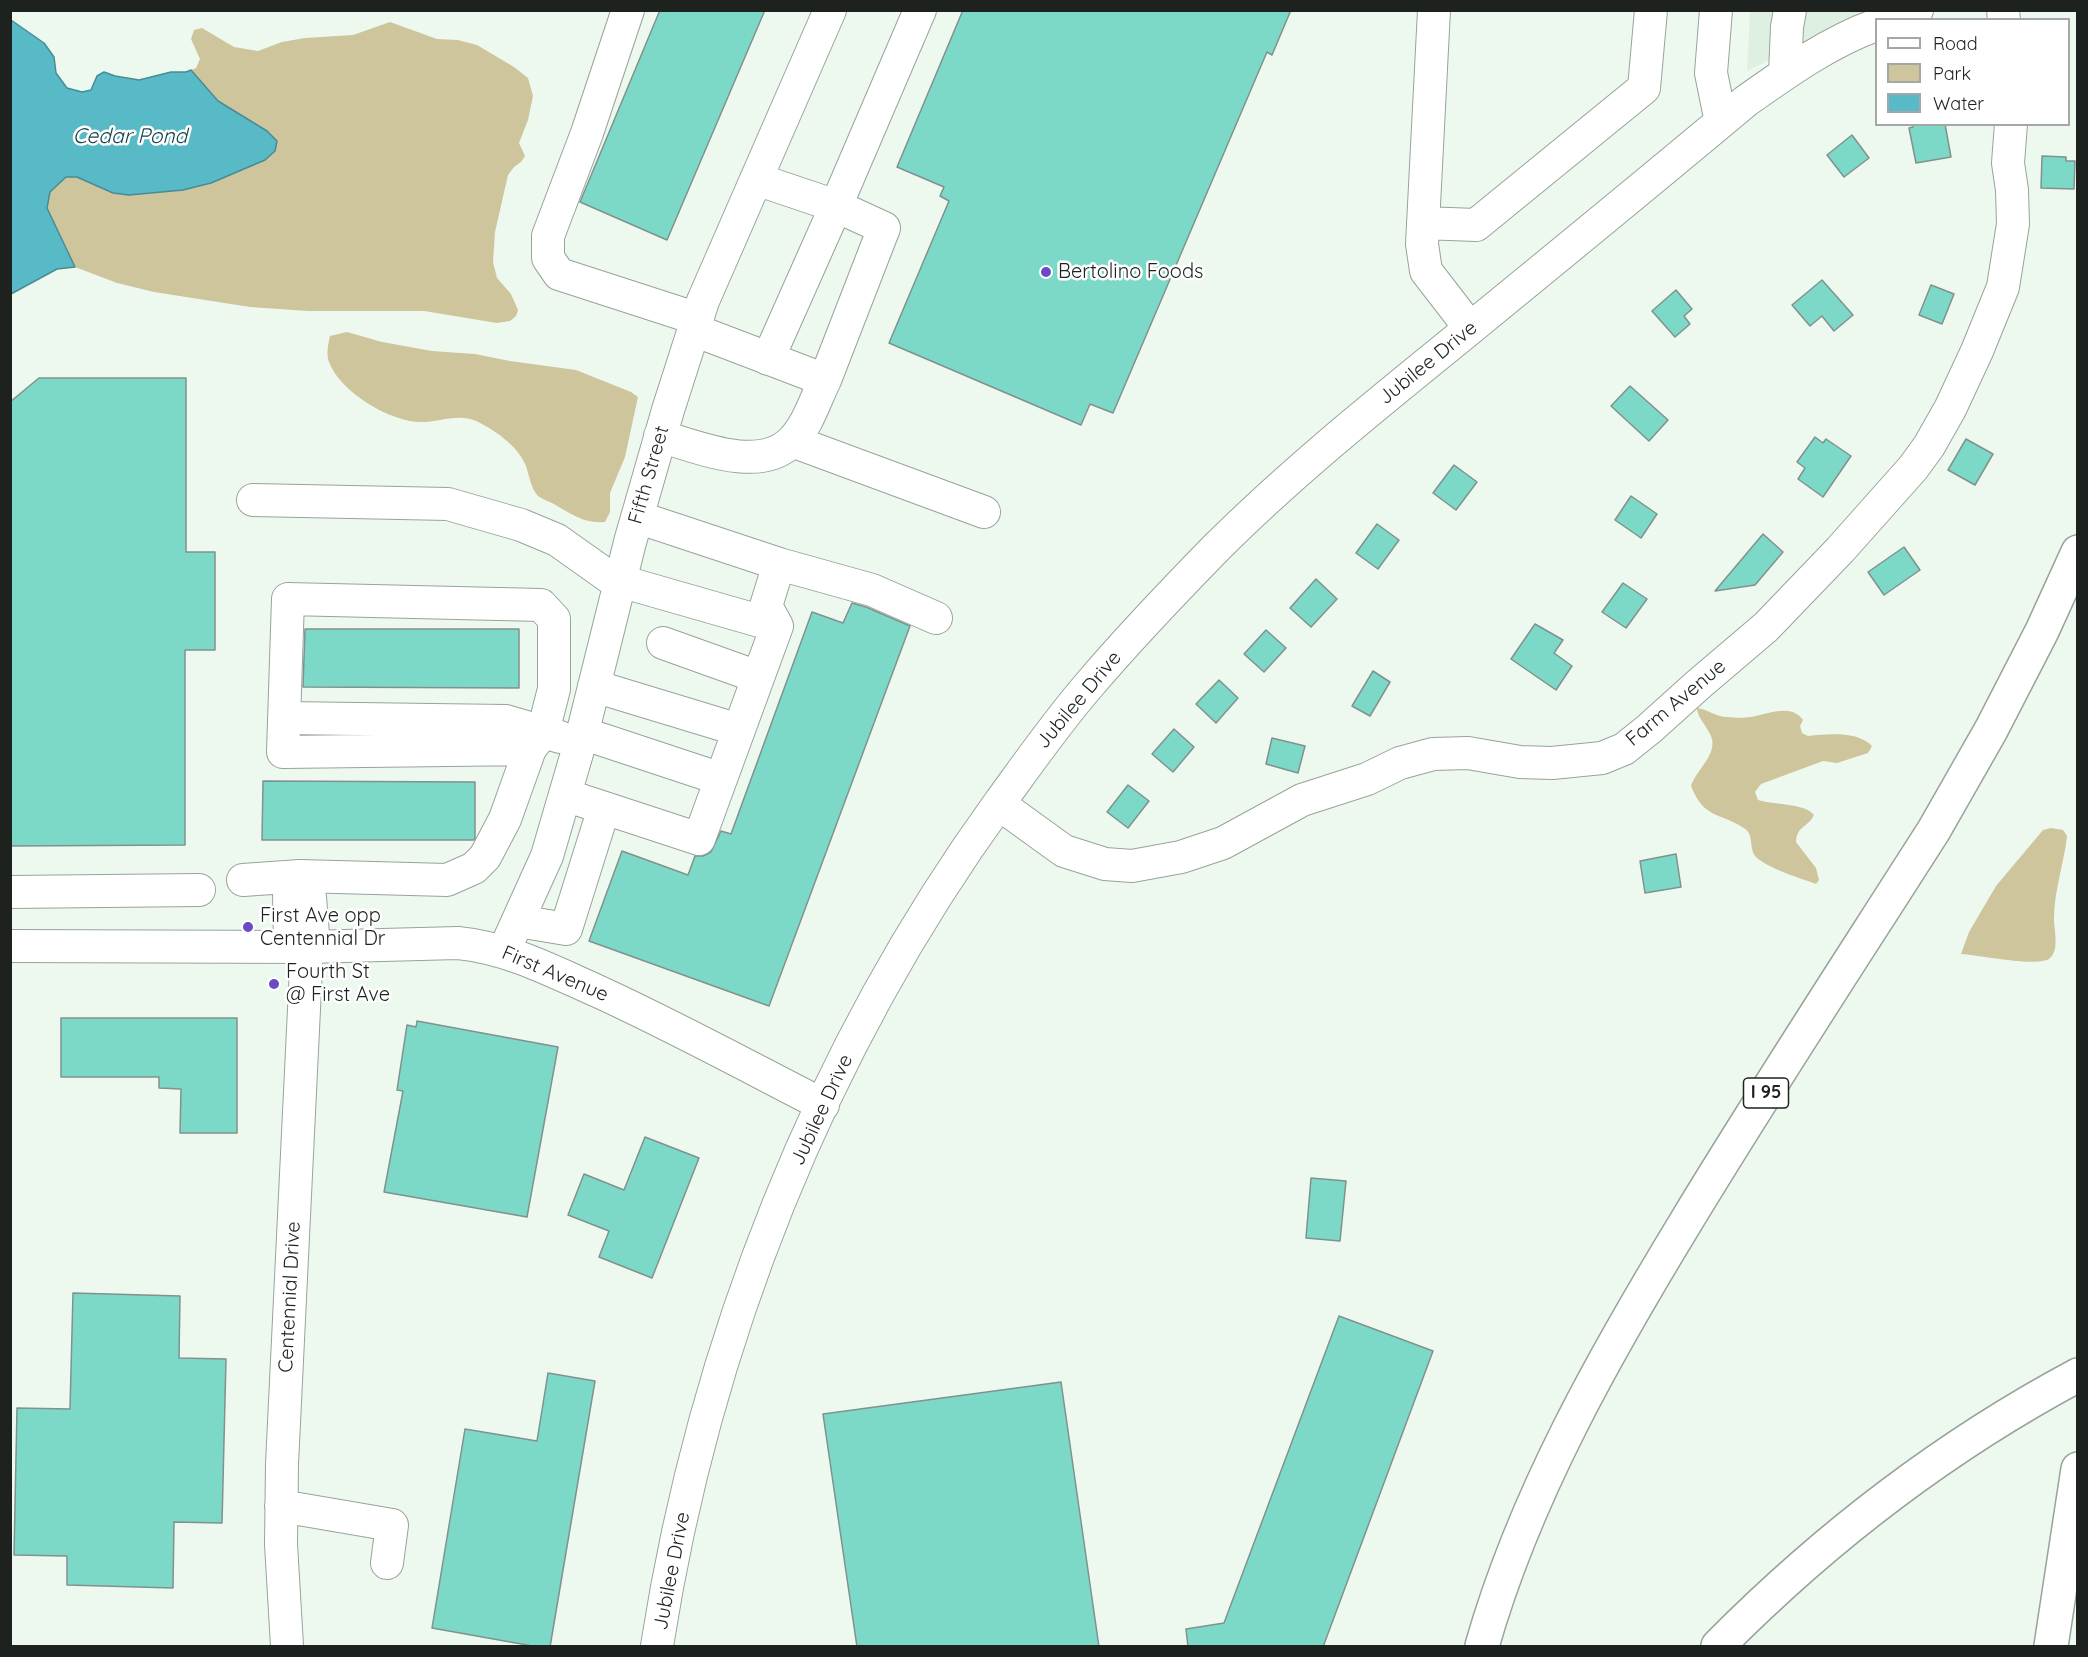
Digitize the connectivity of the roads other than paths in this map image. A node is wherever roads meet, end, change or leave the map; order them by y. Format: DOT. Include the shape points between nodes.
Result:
graph roads {
  1 [pos="628,10"];
  2 [pos="830,10"];
  3 [pos="920,10"];
  4 [pos="1434,10"];
  5 [pos="1651,10"];
  6 [pos="1716,10"];
  7 [pos="1790,10"];
  8 [pos="1917,10"];
  9 [pos="1897,18"];
  10 [pos="1875,25"];
  11 [pos="1785,73"];
  12 [pos="1721,122"];
  13 [pos="2011,126"];
  14 [pos="756,179"];
  15 [pos="836,206"];
  16 [pos="1423,223"];
  17 [pos="696,325"];
  18 [pos="1470,328"];
  19 [pos="768,359"];
  20 [pos="825,380"];
  21 [pos="660,436"];
  22 [pos="792,441"];
  23 [pos="253,500"];
  24 [pos="984,512"];
  25 [pos="637,517"];
  26 [pos="2078,552"];
  27 [pos="779,564"];
  28 [pos="620,582"];
  29 [pos="936,618"];
  30 [pos="777,626"];
  31 [pos="663,643"];
  32 [pos="758,678"];
  33 [pos="594,686"];
  34 [pos="739,730"];
  35 [pos="581,738"];
  36 [pos="536,741"];
  37 [pos="721,779"];
  38 [pos="565,795"];
  39 [pos="999,804"];
  40 [pos="604,808"];
  41 [pos="300,876"];
  42 [pos="243,880"];
  43 [pos="199,890"];
  44 [pos="10,892"];
  45 [pos="518,921"];
  46 [pos="10,946"];
  47 [pos="304,947"];
  48 [pos="504,951"];
  49 [pos="823,1105"];
  50 [pos="2078,1375"];
  51 [pos="2078,1469"];
  52 [pos="281,1506"];
  53 [pos="387,1563"];
  54 [pos="287,1647"];
  55 [pos="657,1647"];
  56 [pos="1482,1647"];
  57 [pos="1718,1647"];
  58 [pos="2051,1647"];
  1 -- 17 [label="street" via="588,133 548,236 548,258 559,274"];
  2 -- 14 [label="street, Fifth Street"];
  3 -- 15 [label="street"];
  4 -- 16 [label="street"];
  5 -- 16 [label="street" via="1644,88 1476,225"];
  6 -- 12 [label="street" via="1711,73"];
  7 -- 11 [label="street"];
  8 -- 9 [label="street"];
  10 -- 11 [label="street, Jubilee Drive"];
  11 -- 12 [label="street, Jubilee Drive"];
  12 -- 18 [label="street, Jubilee Drive"];
  13 -- 39 [label="street, Farm Avenue" via="2008,163 2013,224 2003,287 1977,351 1929,446 1840,550 1766,627 1624,749 1602,758 1552,763 1468,753 1433,754 1302,800 1223,843 1181,857 1132,866 1105,864 1064,851"];
  14 -- 15 [label="street"];
  14 -- 17 [label="street, Fifth Street"];
  15 -- 19 [label="street"];
  15 -- 20 [label="street" via="884,228"];
  16 -- 18 [label="street" via="1426,271"];
  17 -- 19 [label="street"];
  17 -- 21 [label="street, Fifth Street"];
  18 -- 39 [label="street, Jubilee Drive" via="1292,476 1218,547 1089,685"];
  19 -- 20 [label="street"];
  20 -- 22 [label="street"];
  21 -- 22 [label="street" via="751,458 777,451"];
  21 -- 25 [label="street, Fifth Street"];
  22 -- 24 [label="street"];
  23 -- 28 [label="street" via="448,504 557,540"];
  25 -- 27 [label="street"];
  25 -- 28 [label="street, Fifth Street"];
  26 -- 56 [label="highway, I 95" via="2042,631 1958,789 1730,1149 1611,1350 1541,1490"];
  27 -- 29 [label="street" via="872,590"];
  27 -- 30 [label="street" via="766,606"];
  28 -- 30 [label="street"];
  28 -- 33 [label="street, Fifth Street"];
  30 -- 32 [label="street"];
  31 -- 32 [label="street"];
  32 -- 34 [label="street"];
  33 -- 34 [label="street"];
  33 -- 35 [label="street, Fifth Street"];
  34 -- 37 [label="street"];
  35 -- 36 [label="street"];
  35 -- 37 [label="street"];
  35 -- 38 [label="street, Fifth Street"];
  36 -- 36 [label="street" via="283,752 288,599 541,605 554,619 554,689"];
  36 -- 41 [label="street" via="505,819 485,857 474,868 447,880"];
  37 -- 40 [label="street" via="699,839"];
  38 -- 40 [label="street"];
  38 -- 45 [label="street, Fifth Street" via="547,856"];
  39 -- 49 [label="street, Jubilee Drive" via="913,934"];
  40 -- 45 [label="street" via="566,929"];
  41 -- 42 [label="street"];
  41 -- 47 [label="street, Centennial Drive" via="289,891"];
  43 -- 44 [label="street"];
  45 -- 48 [label="street, Fifth Street"];
  46 -- 47 [label="street, First Avenue"];
  47 -- 48 [label="street, First Avenue" via="458,943"];
  47 -- 52 [label="street, Centennial Drive"];
  48 -- 49 [label="street, First Avenue" via="633,1007"];
  49 -- 55 [label="street, Jubilee Drive" via="787,1185 728,1343 683,1511"];
  50 -- 57 [label="highway" via="1954,1450 1861,1518 1770,1596"];
  51 -- 58 [label="highway"];
  52 -- 53 [label="street" via="392,1524"];
  52 -- 54 [label="street, Centennial Drive"];
}
